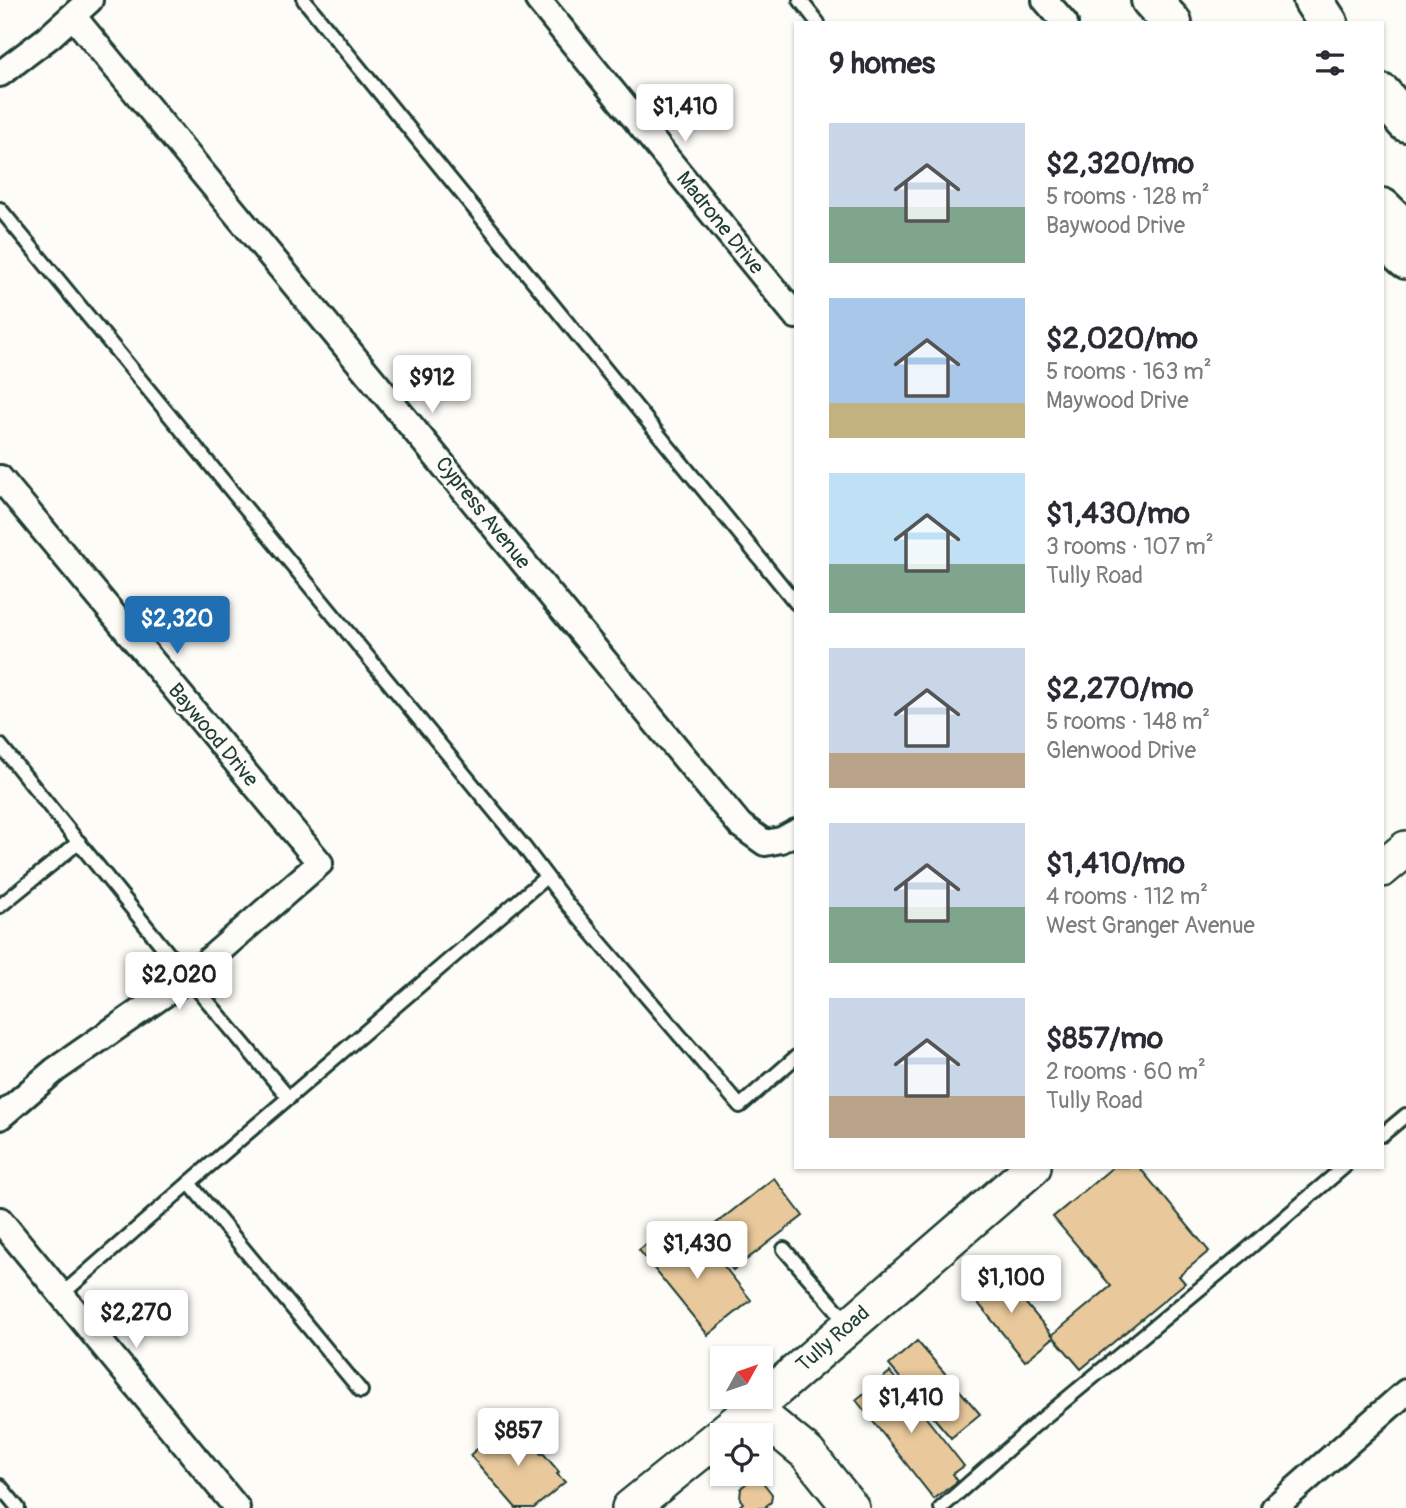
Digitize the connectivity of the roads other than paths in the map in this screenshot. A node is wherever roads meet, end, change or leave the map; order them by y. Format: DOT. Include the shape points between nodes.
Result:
graph roads {
  1 [pos="304,0"];
  2 [pos="538,0"];
  3 [pos="800,0"];
  4 [pos="1045,0"];
  5 [pos="1152,0"];
  6 [pos="1313,0"];
  7 [pos="82,8"];
  8 [pos="816,21"];
  9 [pos="1063,21"];
  10 [pos="1170,21"];
  11 [pos="1327,21"];
  12 [pos="0,74"];
  13 [pos="0,209"];
  14 [pos="1384,210"];
  15 [pos="1406,231"];
  16 [pos="1384,242"];
  17 [pos="1406,261"];
  18 [pos="794,314"];
  19 [pos="0,478"];
  20 [pos="794,601"];
  21 [pos="0,745"];
  22 [pos="794,833"];
  23 [pos="79,842"];
  24 [pos="1406,849"];
  25 [pos="1384,867"];
  26 [pos="546,877"];
  27 [pos="0,906"];
  28 [pos="188,978"];
  29 [pos="794,1059"];
  30 [pos="289,1098"];
  31 [pos="1406,1115"];
  32 [pos="0,1117"];
  33 [pos="1384,1133"];
  34 [pos="1031,1169"];
  35 [pos="1342,1169"];
  36 [pos="189,1183"];
  37 [pos="0,1220"];
  38 [pos="784,1249"];
  39 [pos="61,1295"];
  40 [pos="849,1325"];
  41 [pos="361,1391"];
  42 [pos="774,1391"];
  43 [pos="1406,1392"];
  44 [pos="753,1409"];
  45 [pos="0,1486"];
  46 [pos="18,1508"];
  47 [pos="237,1508"];
  48 [pos="630,1508"];
  49 [pos="851,1508"];
  50 [pos="941,1508"];
  51 [pos="1274,1508"];
  1 -- 20 [label="lane"];
  2 -- 18 [label="street, Madrone Drive"];
  3 -- 8 [label="lane"];
  4 -- 9 [label="street"];
  5 -- 10 [label="main road"];
  6 -- 11 [label="main road"];
  7 -- 12 [label="street"];
  7 -- 22 [label="street, Cypress Avenue" via="740,825 765,843"];
  13 -- 26 [label="lane"];
  14 -- 15 [label="main road"];
  16 -- 17 [label="main road"];
  19 -- 28 [label="street, Baywood Drive" via="320,863"];
  21 -- 23 [label="lane"];
  23 -- 27 [label="lane"];
  23 -- 28 [label="lane"];
  24 -- 25 [label="main road"];
  26 -- 29 [label="lane" via="740,1106"];
  26 -- 30 [label="lane"];
  28 -- 30 [label="lane"];
  28 -- 32 [label="street" via="55,1070"];
  30 -- 36 [label="lane"];
  31 -- 33 [label="lane"];
  34 -- 40 [label="main road, Tully Road"];
  35 -- 50 [label="lane"];
  36 -- 39 [label="lane"];
  36 -- 41 [label="lane"];
  37 -- 39 [label="street"];
  38 -- 40 [label="lane"];
  39 -- 47 [label="street"];
  40 -- 42 [label="main road, Tully Road"];
  43 -- 51 [label="street"];
  44 -- 48 [label="main road, Tully Road"];
  44 -- 49 [label="main road" via="807,1453"];
  45 -- 46 [label="lane"];
}
